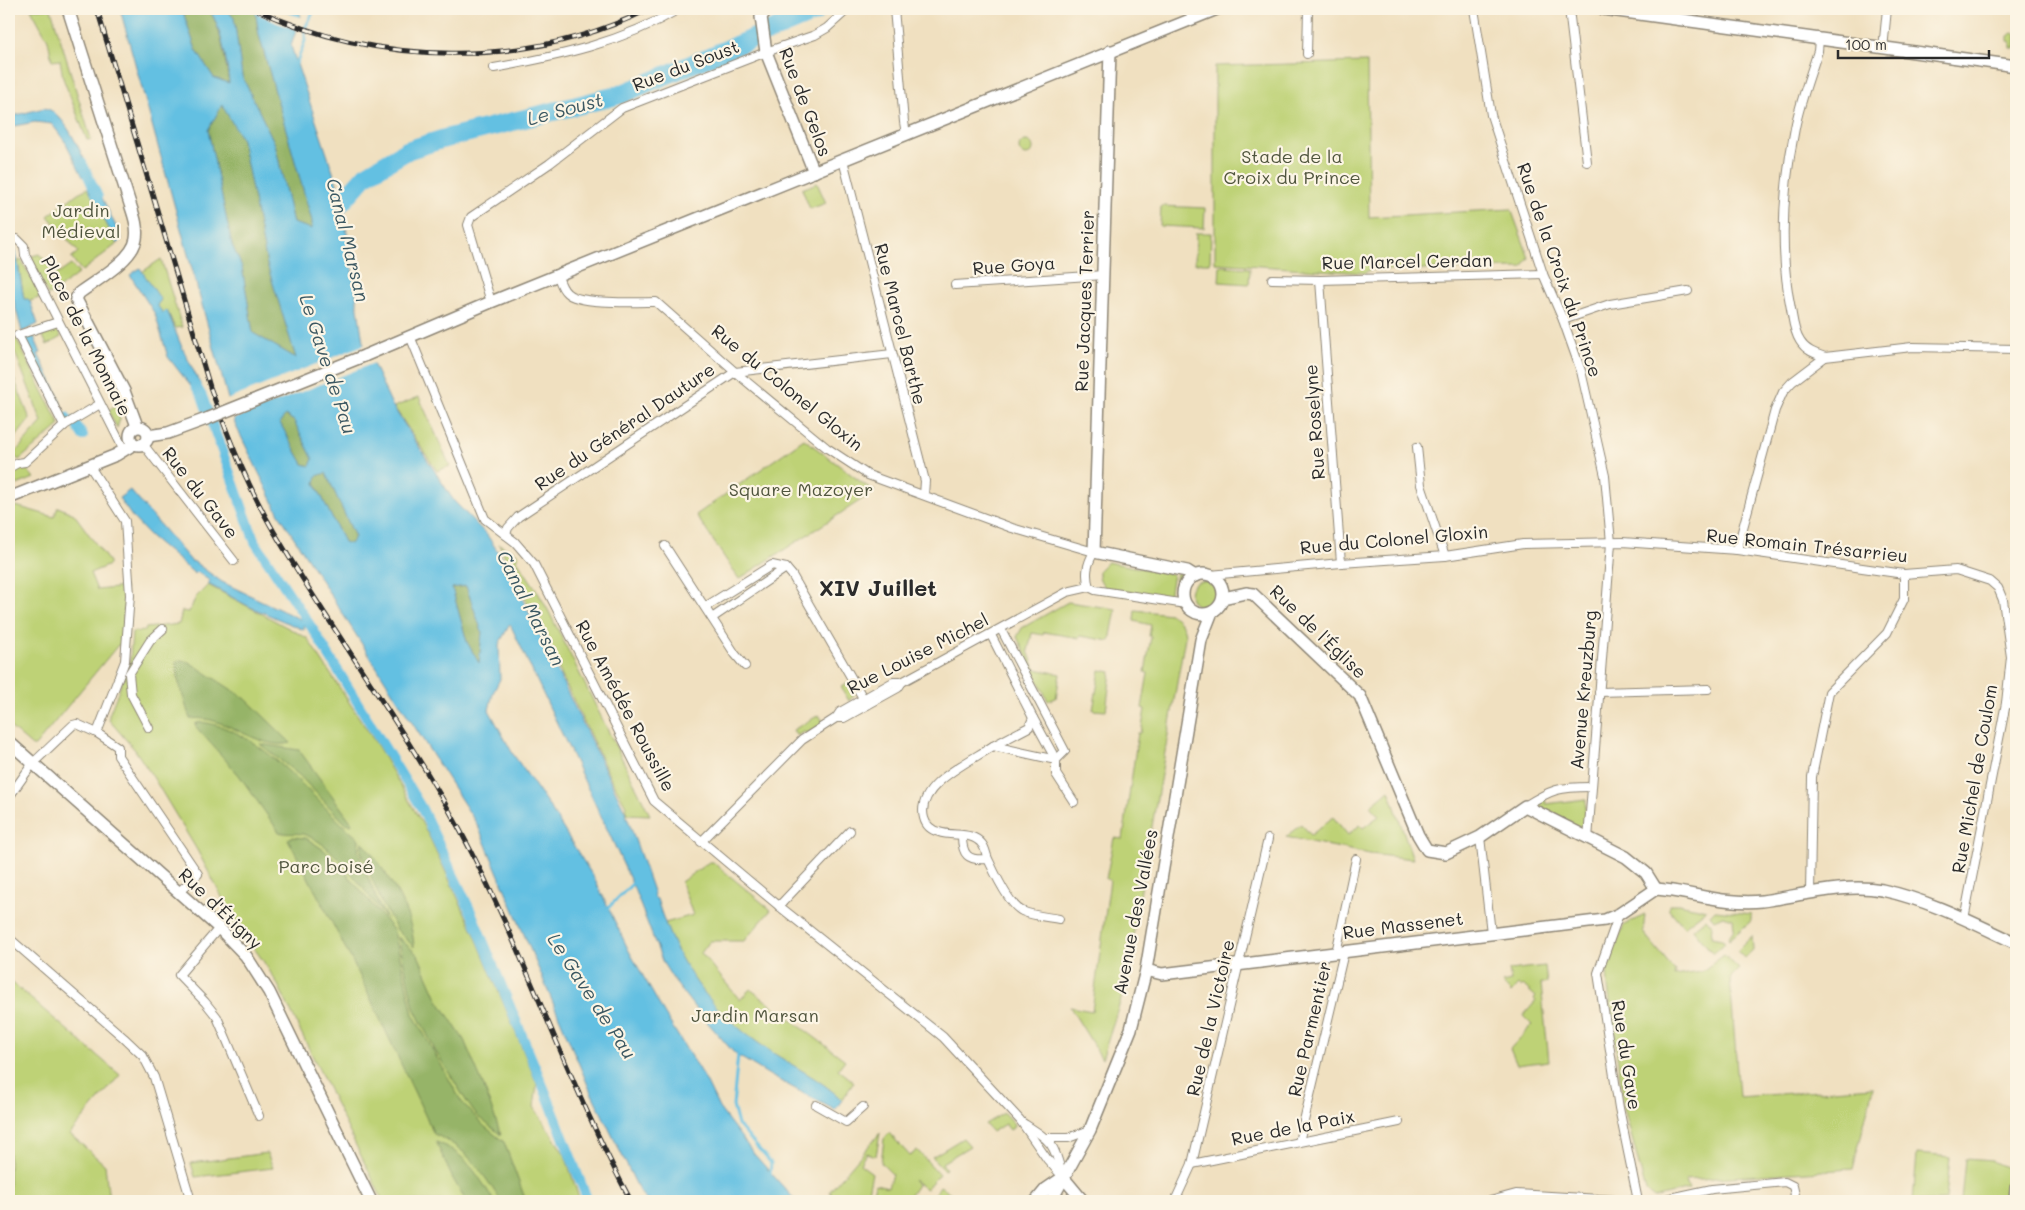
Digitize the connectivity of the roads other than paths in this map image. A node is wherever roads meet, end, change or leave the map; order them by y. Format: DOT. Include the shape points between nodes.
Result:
graph roads {
  1 [pos="68,9"];
  2 [pos="679,9"];
  3 [pos="848,9"];
  4 [pos="894,9"];
  5 [pos="1217,9"];
  6 [pos="1308,9"];
  7 [pos="1474,9"];
  8 [pos="1569,9"];
  9 [pos="1603,9"];
  10 [pos="1887,9"];
  11 [pos="764,13"];
  12 [pos="1819,40"];
  13 [pos="765,48"];
  14 [pos="1883,49"];
  15 [pos="1110,51"];
  16 [pos="1307,54"];
  17 [pos="2016,66"];
  18 [pos="494,68"];
  19 [pos="906,134"];
  20 [pos="843,160"];
  21 [pos="1587,162"];
  22 [pos="814,172"];
  23 [pos="13,239"];
  24 [pos="1543,274"];
  25 [pos="1104,275"];
  26 [pos="558,276"];
  27 [pos="1272,279"];
  28 [pos="1320,280"];
  29 [pos="956,285"];
  30 [pos="1688,291"];
  31 [pos="491,302"];
  32 [pos="1564,320"];
  33 [pos="58,322"];
  34 [pos="410,336"];
  35 [pos="2016,350"];
  36 [pos="892,354"];
  37 [pos="1825,357"];
  38 [pos="735,372"];
  39 [pos="100,404"];
  40 [pos="64,425"];
  41 [pos="137,426"];
  42 [pos="137,443"];
  43 [pos="1417,447"];
  44 [pos="89,465"];
  45 [pos="9,468"];
  46 [pos="924,495"];
  47 [pos="9,498"];
  48 [pos="506,535"];
  49 [pos="1611,543"];
  50 [pos="665,546"];
  51 [pos="1737,550"];
  52 [pos="1094,552"];
  53 [pos="1445,556"];
  54 [pos="234,561"];
  55 [pos="1341,562"];
  56 [pos="786,568"];
  57 [pos="1904,574"];
  58 [pos="1210,575"];
  59 [pos="1195,576"];
  60 [pos="1086,578"];
  61 [pos="1089,587"];
  62 [pos="1073,590"];
  63 [pos="1222,598"];
  64 [pos="1186,604"];
  65 [pos="705,607"];
  66 [pos="1212,612"];
  67 [pos="1197,613"];
  68 [pos="2005,614"];
  69 [pos="712,618"];
  70 [pos="163,629"];
  71 [pos="1001,629"];
  72 [pos="990,635"];
  73 [pos="1201,640"];
  74 [pos="745,666"];
  75 [pos="1708,689"];
  76 [pos="1599,692"];
  77 [pos="865,702"];
  78 [pos="2006,704"];
  79 [pos="2016,706"];
  80 [pos="1033,718"];
  81 [pos="149,728"];
  82 [pos="98,733"];
  83 [pos="9,742"];
  84 [pos="993,746"];
  85 [pos="1056,760"];
  86 [pos="33,763"];
  87 [pos="1591,787"];
  88 [pos="9,797"];
  89 [pos="1074,802"];
  90 [pos="1525,806"];
  91 [pos="850,831"];
  92 [pos="962,836"];
  93 [pos="1480,837"];
  94 [pos="1268,839"];
  95 [pos="1588,839"];
  96 [pos="701,842"];
  97 [pos="988,859"];
  98 [pos="1356,859"];
  99 [pos="1656,889"];
  100 [pos="179,892"];
  101 [pos="1810,893"];
  102 [pos="779,906"];
  103 [pos="1619,914"];
  104 [pos="1060,919"];
  105 [pos="1964,919"];
  106 [pos="219,928"];
  107 [pos="1491,932"];
  108 [pos="9,938"];
  109 [pos="2016,943"];
  110 [pos="1340,952"];
  111 [pos="1239,963"];
  112 [pos="1146,970"];
  113 [pos="816,1104"];
  114 [pos="863,1107"];
  115 [pos="258,1116"];
  116 [pos="1020,1120"];
  117 [pos="1400,1122"];
  118 [pos="1090,1130"];
  119 [pos="1046,1138"];
  120 [pos="1299,1142"];
  121 [pos="1192,1164"];
  122 [pos="1063,1177"];
  123 [pos="2016,1188"];
  124 [pos="190,1201"];
  125 [pos="371,1201"];
  126 [pos="1036,1201"];
  127 [pos="1051,1201"];
  128 [pos="1083,1201"];
  129 [pos="1175,1201"];
  130 [pos="1490,1201"];
  131 [pos="1632,1201"];
  132 [pos="1638,1201"];
  133 [pos="1657,1201"];
  134 [pos="1792,1201"];
  135 [pos="2015,1201"];
  1 -- 41 [label="street, Place de la Monnaie" via="135,221 136,241 130,254 79,292 76,299 124,391"];
  2 -- 18 [label="street" via="585,49"];
  3 -- 13 [label="street, Rue du Soust" via="815,35"];
  4 -- 19 [label="street"];
  5 -- 15 [label="street"];
  6 -- 16 [label="street"];
  7 -- 24 [label="street, Rue de la Croix du Prince" via="1491,115"];
  8 -- 21 [label="street"];
  9 -- 12 [label="street"];
  10 -- 14 [label="street"];
  11 -- 13 [label="street, Rue de Gelos"];
  12 -- 14 [label="street"];
  12 -- 37 [label="street" via="1795,126 1785,185 1785,264 1796,333 1812,353"];
  13 -- 22 [label="street, Rue de Gelos"];
  13 -- 31 [label="street, Rue du Soust" via="622,108 471,218 468,226"];
  14 -- 17 [label="street"];
  15 -- 19 [label="street"];
  15 -- 25 [label="street, Rue Jacques Terrier"];
  19 -- 20 [label="street"];
  20 -- 22 [label="street"];
  20 -- 36 [label="street, Rue Marcel Barthe"];
  22 -- 26 [label="street"];
  23 -- 33 [label="street, Place de la Monnaie" via="24,246 25,255"];
  24 -- 28 [label="street, Rue Marcel Cerdan"];
  24 -- 32 [label="street, Rue de la Croix du Prince"];
  25 -- 29 [label="street, Rue Goya"];
  25 -- 52 [label="street, Rue Jacques Terrier"];
  26 -- 31 [label="street"];
  26 -- 38 [label="street, Rue du Colonel Gloxin" via="566,292 578,298 612,303 656,302"];
  27 -- 28 [label="street, Rue Marcel Cerdan"];
  28 -- 55 [label="street, Rue Roselyne"];
  30 -- 32 [label="street" via="1610,304"];
  31 -- 34 [label="street"];
  32 -- 49 [label="street, Rue de la Croix du Prince" via="1581,371 1605,476"];
  33 -- 39 [label="street, Place de la Monnaie"];
  33 -- 40 [label="street" via="18,335"];
  34 -- 42 [label="street, bridge" via="209,418"];
  34 -- 48 [label="street, Rue Amédée Roussille" via="485,519"];
  35 -- 37 [label="street" via="1912,347"];
  36 -- 38 [label="street, Rue du Général Dauture"];
  36 -- 46 [label="street, Rue Marcel Barthe" via="925,481"];
  37 -- 51 [label="street" via="1783,392 1775,410"];
  38 -- 46 [label="street, Rue du Colonel Gloxin" via="827,448 868,475"];
  38 -- 48 [label="street, Rue du Général Dauture" via="518,517"];
  39 -- 40 [label="street"];
  39 -- 42 [label="street, Place de la Monnaie"];
  40 -- 45 [label="street" via="25,462"];
  41 -- 42 [label="street" via="130,434 130,439"];
  41 -- 42 [label="street" via="145,429"];
  42 -- 44 [label="street"];
  42 -- 54 [label="street, Rue du Gave"];
  43 -- 53 [label="street" via="1420,485"];
  44 -- 47 [label="street"];
  44 -- 82 [label="street" via="125,521 130,595 125,662"];
  46 -- 52 [label="street, Rue du Colonel Gloxin" via="1012,528"];
  48 -- 96 [label="street, Rue Amédée Roussille" via="534,564 654,800"];
  49 -- 51 [label="street, Rue Romain Trésarrieu"];
  49 -- 53 [label="street, Rue du Colonel Gloxin" via="1523,544"];
  49 -- 76 [label="street, Avenue Kreuzburg"];
  50 -- 65 [label="street"];
  51 -- 57 [label="street, Rue Romain Trésarrieu"];
  52 -- 59 [label="street, Rue du Colonel Gloxin" via="1187,571"];
  52 -- 60 [label="street" via="1088,562"];
  53 -- 55 [label="street, Rue du Colonel Gloxin"];
  55 -- 58 [label="street, Rue du Colonel Gloxin"];
  56 -- 65 [label="street" via="772,565"];
  56 -- 69 [label="street"];
  56 -- 77 [label="street"];
  57 -- 68 [label="street, Rue Romain Trésarrieu" via="1956,570 1990,581 1998,588"];
  57 -- 101 [label="street" via="1904,599 1887,633 1829,692 1812,777"];
  58 -- 59 [label="street"];
  58 -- 63 [label="street" via="1220,584"];
  59 -- 64 [label="street" via="1183,591"];
  60 -- 61 [label="street"];
  60 -- 62 [label="street, Rue Louise Michel"];
  61 -- 62 [label="street, Rue Louise Michel"];
  61 -- 64 [label="street"];
  62 -- 71 [label="street, Rue Louise Michel"];
  63 -- 66 [label="street"];
  63 -- 93 [label="street, Rue de l'Église" via="1254,594 1360,696 1426,850 1446,853"];
  64 -- 67 [label="street"];
  65 -- 69 [label="street"];
  66 -- 67 [label="street"];
  66 -- 73 [label="street, Avenue des Vallées"];
  67 -- 73 [label="street, Avenue des Vallées"];
  68 -- 78 [label="street, Rue Michel de Coulom" via="2011,657"];
  69 -- 74 [label="street"];
  70 -- 81 [label="street" via="150,641 129,674 131,694"];
  71 -- 72 [label="street, Rue Louise Michel"];
  71 -- 85 [label="street" via="1065,751"];
  72 -- 77 [label="street, Rue Louise Michel" via="902,682 898,688"];
  72 -- 80 [label="street"];
  73 -- 112 [label="street, Avenue des Vallées"];
  75 -- 76 [label="street"];
  76 -- 87 [label="street, Avenue Kreuzburg"];
  77 -- 96 [label="street, Rue Louise Michel" via="844,718 836,718 802,740"];
  78 -- 79 [label="street"];
  78 -- 105 [label="street, Rue Michel de Coulom"];
  80 -- 84 [label="street" via="1029,727"];
  80 -- 85 [label="street"];
  82 -- 86 [label="street" via="77,724"];
  82 -- 100 [label="street" via="118,747 118,756 198,874"];
  83 -- 86 [label="street, Rue d'Étigny"];
  84 -- 85 [label="street"];
  84 -- 92 [label="street" via="935,784 925,798 925,824 941,833"];
  85 -- 89 [label="street" via="1056,774"];
  86 -- 88 [label="street"];
  86 -- 100 [label="street, Rue d'Étigny"];
  87 -- 90 [label="street" via="1549,791"];
  87 -- 95 [label="street, Avenue Kreuzburg"];
  90 -- 93 [label="street"];
  90 -- 95 [label="street"];
  91 -- 102 [label="street"];
  92 -- 97 [label="street" via="974,837 981,842"];
  92 -- 97 [label="street" via="962,846 971,858"];
  93 -- 107 [label="street"];
  94 -- 111 [label="street, Rue de la Victoire"];
  95 -- 99 [label="street" via="1626,857 1646,873"];
  96 -- 102 [label="street, Rue Amédée Roussille"];
  97 -- 104 [label="street" via="1013,905 1022,911"];
  98 -- 110 [label="street, Rue Parmentier"];
  99 -- 101 [label="street" via="1725,900 1761,901"];
  99 -- 103 [label="street, Rue Massenet"];
  100 -- 106 [label="street, Rue d'Étigny"];
  101 -- 105 [label="street" via="1845,889 1881,890"];
  102 -- 116 [label="street, Rue Amédée Roussille" via="943,1037"];
  103 -- 107 [label="street, Rue Massenet" via="1605,920"];
  103 -- 132 [label="street, Rue du Gave" via="1598,973 1619,1108"];
  105 -- 109 [label="street"];
  106 -- 115 [label="street" via="179,975 216,1017"];
  106 -- 125 [label="street, Rue d'Étigny" via="246,956 269,992"];
  107 -- 110 [label="street, Rue Massenet"];
  108 -- 124 [label="street" via="143,1056 154,1077"];
  110 -- 111 [label="street, Rue Massenet"];
  110 -- 120 [label="street, Rue Parmentier"];
  111 -- 112 [label="street, Rue Massenet" via="1162,974"];
  111 -- 121 [label="street, Rue de la Victoire"];
  112 -- 118 [label="street, Avenue des Vallées" via="1130,1029"];
  113 -- 114 [label="street" via="846,1122"];
  116 -- 119 [label="street, Rue Amédée Roussille"];
  116 -- 122 [label="street, Rue Amédée Roussille"];
  117 -- 120 [label="street, Rue de la Paix"];
  118 -- 119 [label="street" via="1068,1138"];
  118 -- 122 [label="street, Avenue des Vallées"];
  119 -- 122 [label="street, Rue Amédée Roussille" via="1057,1152"];
  120 -- 121 [label="street, Rue de la Paix"];
  121 -- 129 [label="street, Rue de la Victoire"];
  122 -- 126 [label="street, Avenue des Vallées"];
  122 -- 127 [label="street, Avenue des Vallées"];
  122 -- 128 [label="street"];
  123 -- 135 [label="street"];
  130 -- 131 [label="street" via="1516,1194"];
  133 -- 134 [label="street" via="1712,1189 1785,1182 1793,1186 1795,1195"];
}
